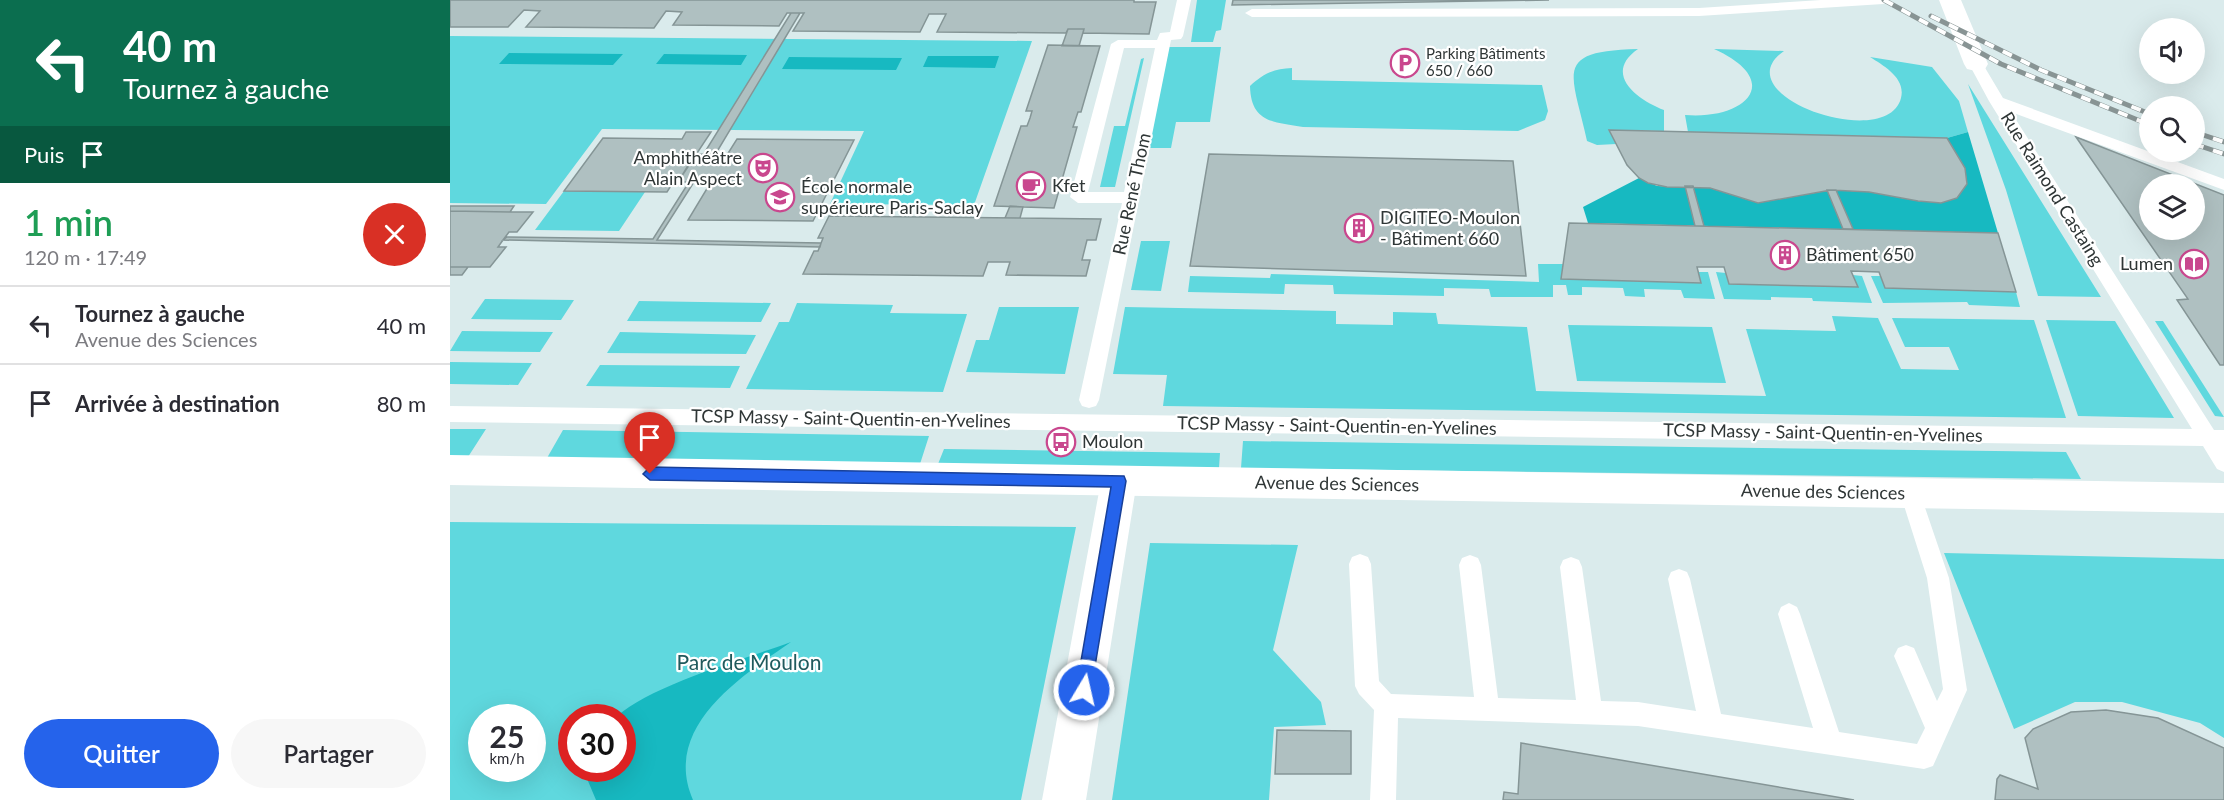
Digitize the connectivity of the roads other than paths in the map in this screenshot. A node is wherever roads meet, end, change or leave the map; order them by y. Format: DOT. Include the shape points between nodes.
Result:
graph roads {
  1 [pos="1184,0"];
  2 [pos="1883,0"];
  3 [pos="1950,0"];
  4 [pos="1252,13"];
  5 [pos="1163,44"];
  6 [pos="1976,64"];
  7 [pos="1996,101"];
  8 [pos="2224,185"];
  9 [pos="1131,198"];
  10 [pos="1089,400"];
  11 [pos="450,414"];
  12 [pos="2216,437"];
  13 [pos="2224,463"];
  14 [pos="450,470"];
  15 [pos="1119,481"];
  16 [pos="1910,494"];
  17 [pos="2224,498"];
  18 [pos="1360,564"];
  19 [pos="1470,565"];
  20 [pos="1570,567"];
  21 [pos="1679,579"];
  22 [pos="1789,614"];
  23 [pos="1906,656"];
  24 [pos="1386,706"];
  25 [pos="1487,709"];
  26 [pos="1590,712"];
  27 [pos="1711,725"];
  28 [pos="1937,729"];
  29 [pos="1830,743"];
  30 [pos="1064,800"];
  31 [pos="1383,800"];
  1 -- 5 [label="lane, Rue René Thom" via="1176,36 1165,36"];
  2 -- 4 [label="lane" via="1700,12"];
  3 -- 6 [label="street, Rue Raimond Castaing"];
  5 -- 9 [label="lane, Rue René Thom"];
  5 -- 9 [label="lane" via="1118,44 1078,197"];
  6 -- 7 [label="lane, Rue Raimond Castaing"];
  7 -- 8 [label="lane"];
  7 -- 12 [label="lane, Rue Raimond Castaing"];
  9 -- 10 [label="lane, Rue René Thom"];
  11 -- 12 [label="lane, TCSP Massy - Saint-Quentin-en-Yvelines"];
  12 -- 13 [label="lane, Rue Raimond Castaing"];
  14 -- 15 [label="street, Avenue des Sciences"];
  15 -- 16 [label="street, Avenue des Sciences"];
  15 -- 30 [label="street"];
  16 -- 17 [label="street, Avenue des Sciences"];
  16 -- 28 [label="lane" via="1938,578 1955,690"];
  18 -- 24 [label="lane" via="1367,686"];
  19 -- 25 [label="lane"];
  20 -- 26 [label="lane"];
  21 -- 27 [label="lane"];
  22 -- 29 [label="lane"];
  23 -- 28 [label="lane"];
  24 -- 25 [label="lane"];
  24 -- 31 [label="lane"];
  25 -- 26 [label="lane"];
  26 -- 27 [label="lane" via="1638,714"];
  27 -- 29 [label="lane"];
  28 -- 29 [label="lane" via="1924,756"];
}
